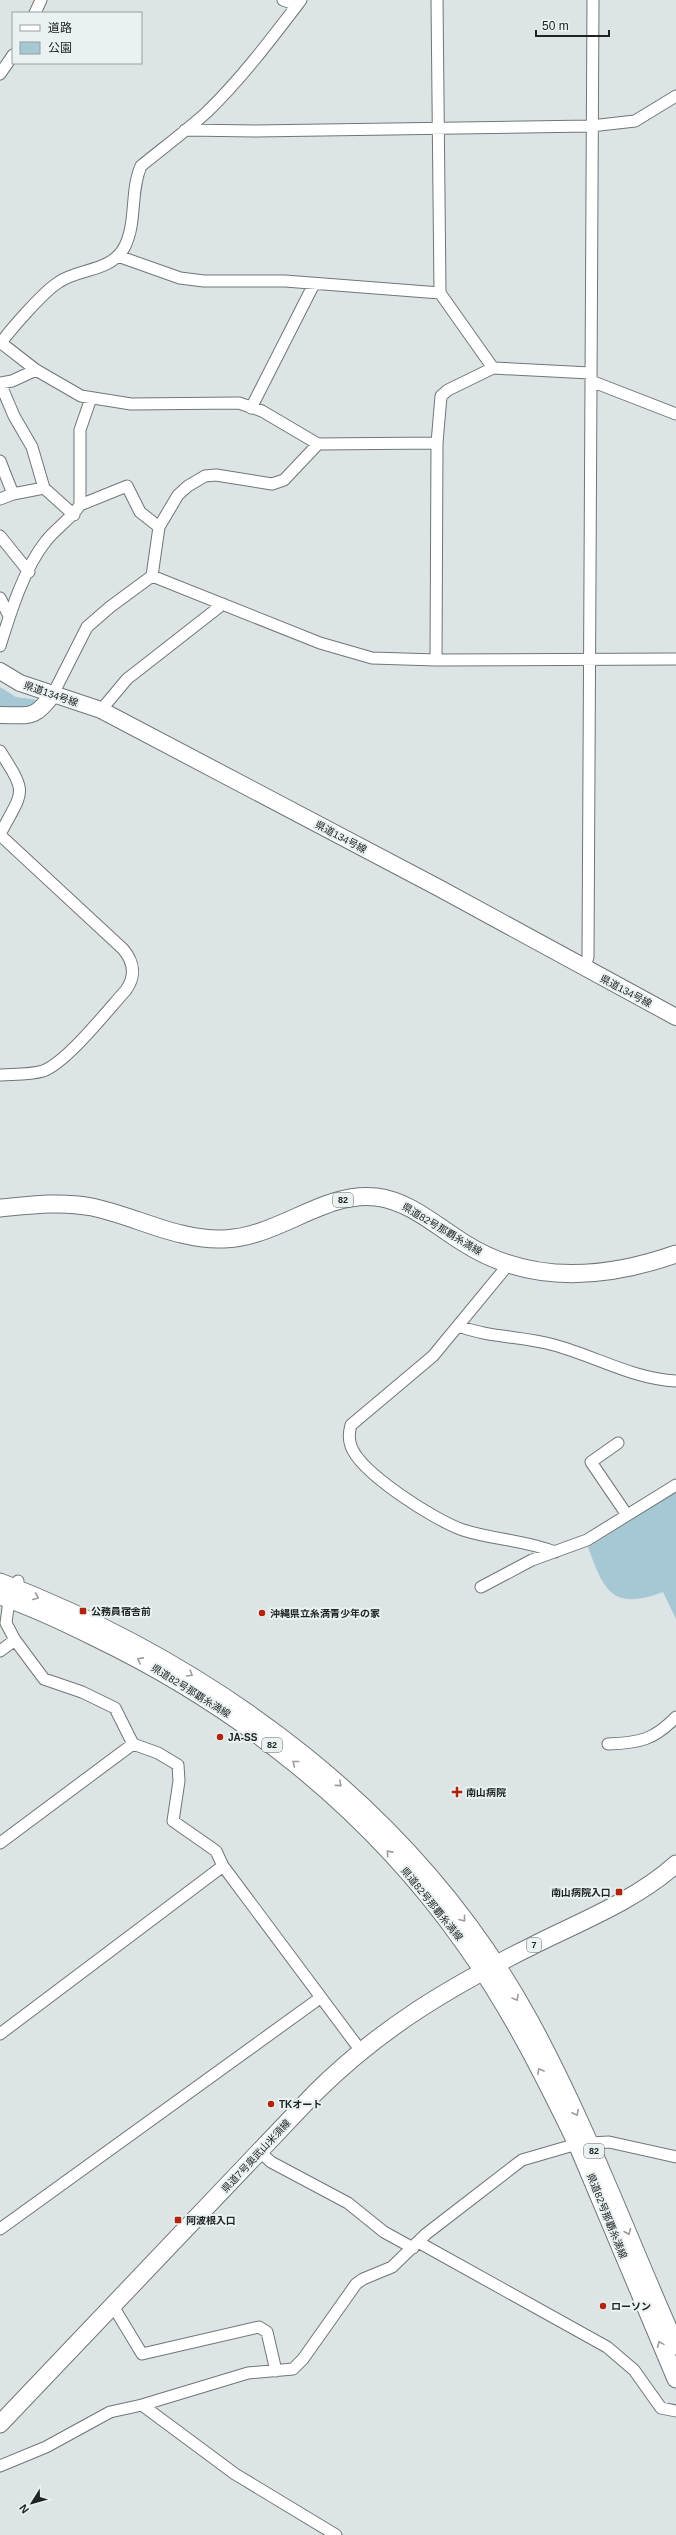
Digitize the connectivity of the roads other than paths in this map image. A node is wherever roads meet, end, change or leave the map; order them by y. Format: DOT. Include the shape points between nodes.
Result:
graph roads {
  1 [pos="41,0"];
  2 [pos="283,0"];
  3 [pos="437,0"];
  4 [pos="593,0"];
  5 [pos="299,3"];
  6 [pos="35,12"];
  7 [pos="12,56"];
  8 [pos="0,74"];
  9 [pos="676,96"];
  10 [pos="591,126"];
  11 [pos="185,130"];
  12 [pos="439,130"];
  13 [pos="118,256"];
  14 [pos="314,284"];
  15 [pos="440,293"];
  16 [pos="0,343"];
  17 [pos="493,368"];
  18 [pos="36,370"];
  19 [pos="590,377"];
  20 [pos="0,383"];
  21 [pos="92,398"];
  22 [pos="251,408"];
  23 [pos="676,414"];
  24 [pos="437,443"];
  25 [pos="318,444"];
  26 [pos="0,461"];
  27 [pos="44,488"];
  28 [pos="13,494"];
  29 [pos="0,499"];
  30 [pos="77,510"];
  31 [pos="159,527"];
  32 [pos="0,536"];
  33 [pos="29,572"];
  34 [pos="152,576"];
  35 [pos="0,598"];
  36 [pos="223,604"];
  37 [pos="10,616"];
  38 [pos="0,646"];
  39 [pos="591,659"];
  40 [pos="676,659"];
  41 [pos="436,660"];
  42 [pos="0,671"];
  43 [pos="53,694"];
  44 [pos="101,710"];
  45 [pos="0,715"];
  46 [pos="0,751"];
  47 [pos="0,834"];
  48 [pos="584,968"];
  49 [pos="676,1017"];
  50 [pos="0,1075"];
  51 [pos="0,1208"];
  52 [pos="676,1254"];
  53 [pos="508,1265"];
  54 [pos="459,1326"];
  55 [pos="676,1381"];
  56 [pos="618,1444"];
  57 [pos="676,1485"];
  58 [pos="627,1515"];
  59 [pos="555,1552"];
  60 [pos="481,1586"];
  61 [pos="9,1589"];
  62 [pos="15,1640"];
  63 [pos="0,1651"];
  64 [pos="676,1717"];
  65 [pos="133,1744"];
  66 [pos="608,1744"];
  67 [pos="0,1843"];
  68 [pos="676,1864"];
  69 [pos="223,1866"];
  70 [pos="489,1967"];
  71 [pos="320,1998"];
  72 [pos="0,2034"];
  73 [pos="361,2051"];
  74 [pos="584,2143"];
  75 [pos="260,2152"];
  76 [pos="676,2157"];
  77 [pos="0,2229"];
  78 [pos="415,2245"];
  79 [pos="113,2306"];
  80 [pos="676,2346"];
  81 [pos="276,2371"];
  82 [pos="676,2379"];
  83 [pos="142,2405"];
  84 [pos="676,2411"];
  85 [pos="0,2424"];
  86 [pos="0,2466"];
  87 [pos="336,2535"];
  1 -- 6 [label="street"];
  2 -- 5 [label="street"];
  3 -- 12 [label="street"];
  4 -- 10 [label="street"];
  5 -- 11 [label="street" via="223,95"];
  7 -- 8 [label="street"];
  9 -- 10 [label="street" via="635,121"];
  10 -- 12 [label="street"];
  10 -- 19 [label="street"];
  11 -- 12 [label="street"];
  11 -- 13 [label="street" via="141,166 136,178 129,233"];
  12 -- 15 [label="street"];
  13 -- 14 [label="street" via="192,280 285,281"];
  13 -- 16 [label="street" via="104,265 59,281"];
  14 -- 15 [label="street"];
  14 -- 22 [label="street"];
  15 -- 17 [label="street"];
  16 -- 18 [label="street"];
  17 -- 19 [label="street"];
  17 -- 24 [label="street" via="441,396"];
  18 -- 20 [label="street" via="12,381"];
  18 -- 21 [label="street" via="73,392"];
  19 -- 23 [label="street"];
  19 -- 39 [label="street"];
  20 -- 27 [label="street" via="14,416 32,447"];
  21 -- 22 [label="street" via="131,404 224,402"];
  21 -- 30 [label="street" via="80,430"];
  22 -- 25 [label="street"];
  24 -- 25 [label="street"];
  24 -- 41 [label="street"];
  25 -- 31 [label="street" via="284,480 272,484 216,475 205,476 178,495"];
  26 -- 28 [label="street"];
  27 -- 28 [label="street"];
  27 -- 30 [label="street"];
  28 -- 29 [label="street"];
  30 -- 31 [label="street" via="127,486 140,512"];
  30 -- 33 [label="street" via="46,541"];
  31 -- 34 [label="street"];
  32 -- 33 [label="street"];
  33 -- 37 [label="street"];
  34 -- 36 [label="street"];
  34 -- 43 [label="street" via="87,627"];
  35 -- 37 [label="street"];
  36 -- 41 [label="street" via="320,644 372,658"];
  36 -- 44 [label="street" via="126,680"];
  37 -- 38 [label="street"];
  39 -- 40 [label="street"];
  39 -- 41 [label="street"];
  39 -- 48 [label="street" via="588,957"];
  42 -- 43 [label="main road, 県道134号線" via="20,683"];
  43 -- 44 [label="main road, 県道134号線"];
  43 -- 45 [label="main road" via="35,714"];
  44 -- 48 [label="main road, 県道134号線"];
  46 -- 47 [label="street" via="18,781 20,793"];
  47 -- 50 [label="street" via="123,949 132,962 133,970 126,990 59,1060 43,1070"];
  48 -- 49 [label="main road, 県道134号線"];
  51 -- 53 [label="main road, 県道82号那覇糸満線 / 82" via="52,1203 84,1206 191,1236 223,1239 257,1235 349,1198 377,1197 416,1211 469,1246"];
  52 -- 53 [label="main road, 県道82号那覇糸満線 / 82" via="632,1268 594,1274 553,1274"];
  53 -- 54 [label="street"];
  54 -- 55 [label="street" via="488,1335 555,1345 646,1377"];
  54 -- 59 [label="street" via="419,1368 352,1425 349,1435 351,1446 364,1466 374,1475 447,1524 492,1538 535,1544"];
  56 -- 58 [label="street" via="591,1462"];
  57 -- 58 [label="street"];
  58 -- 59 [label="street" via="587,1540"];
  59 -- 60 [label="street" via="517,1566"];
  61 -- 62 [label="street" via="6,1623"];
  61 -- 70 [label="main road, 県道82号那覇糸満線 / 82" via="218,1706 284,1754 338,1801 387,1850"];
  62 -- 63 [label="street"];
  62 -- 65 [label="street" via="44,1679 82,1692 115,1708"];
  64 -- 66 [label="street" via="652,1737 634,1744"];
  65 -- 67 [label="street"];
  65 -- 69 [label="street" via="158,1753 178,1765 179,1781 173,1821 216,1851"];
  68 -- 70 [label="main road, 県道7号奥武山米須線 / 7" via="640,1890"];
  69 -- 71 [label="street"];
  69 -- 72 [label="street"];
  70 -- 73 [label="main road, 県道7号奥武山米須線 / 7" via="426,2003"];
  70 -- 74 [label="main road, 県道82号那覇糸満線 / 82" via="542,2074"];
  71 -- 73 [label="street"];
  71 -- 77 [label="street"];
  73 -- 75 [label="main road, 県道7号奥武山米須線 / 7" via="314,2094"];
  74 -- 76 [label="street" via="609,2142"];
  74 -- 78 [label="street" via="522,2160"];
  74 -- 80 [label="main road, 県道82号那覇糸満線 / 82, one-way"];
  82 -- 74 [label="main road, 県道82号那覇糸満線 / 82, one-way"];
  75 -- 78 [label="street" via="271,2162 348,2203 384,2232"];
  75 -- 79 [label="main road, 県道7号奥武山米須線 / 7"];
  78 -- 81 [label="street" via="392,2268 377,2272 356,2284 299,2364 293,2369"];
  78 -- 84 [label="street" via="607,2347 634,2370 661,2408"];
  79 -- 81 [label="street" via="142,2354 259,2327 267,2332"];
  79 -- 85 [label="main road, 県道7号奥武山米須線 / 7"];
  81 -- 83 [label="street" via="248,2373"];
  83 -- 86 [label="street" via="110,2412 46,2447"];
  83 -- 87 [label="street" via="235,2474"];
}
